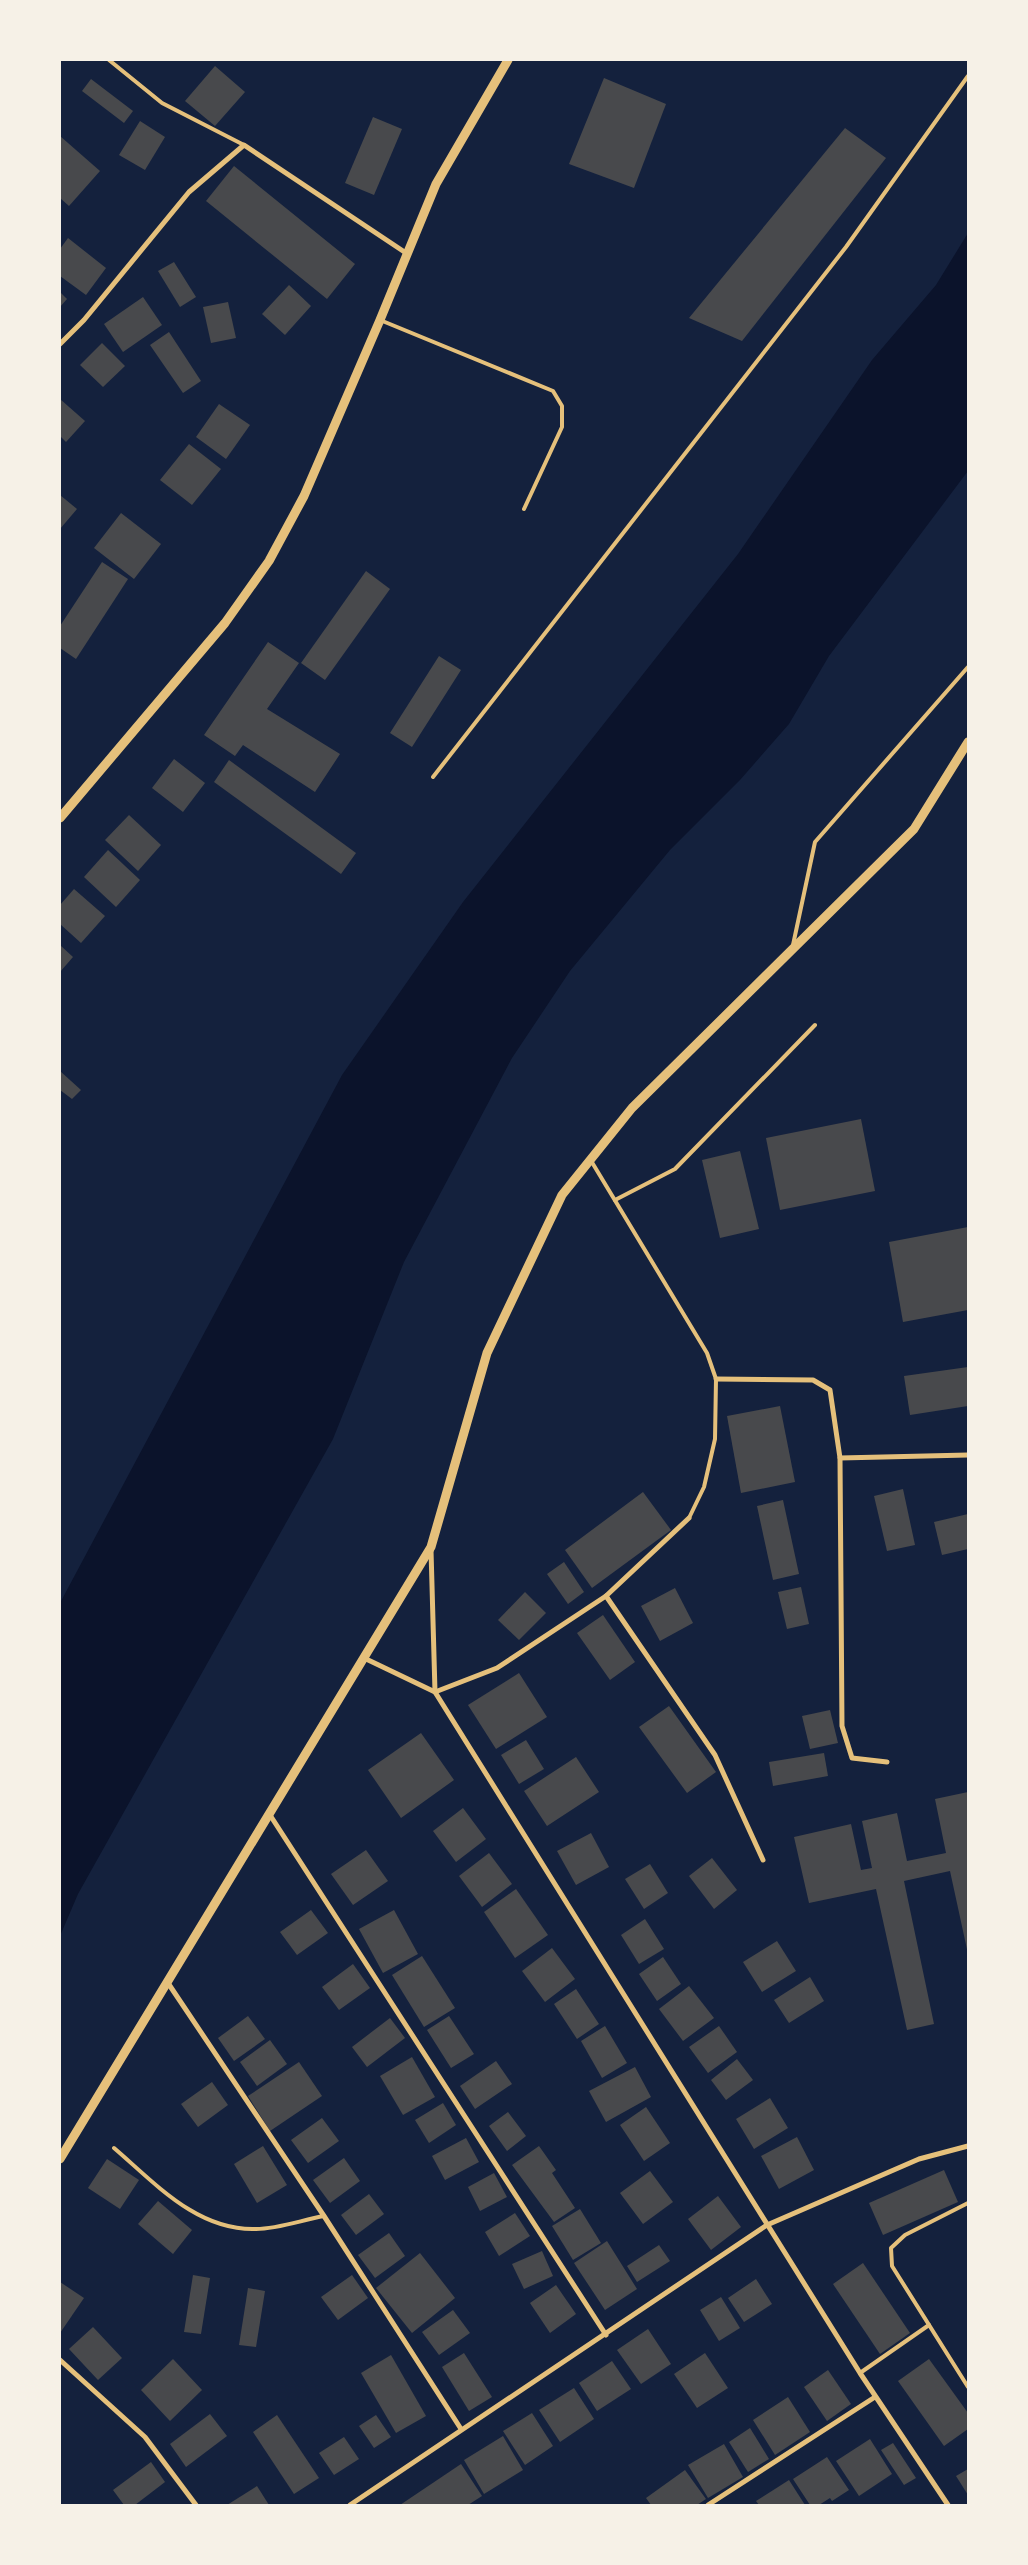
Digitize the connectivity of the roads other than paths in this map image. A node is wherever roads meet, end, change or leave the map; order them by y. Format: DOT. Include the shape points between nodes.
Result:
graph roads {
  1 [pos="109,60"];
  2 [pos="515,60"];
  3 [pos="506,62"];
  4 [pos="968,76"];
  5 [pos="244,145"];
  6 [pos="406,253"];
  7 [pos="380,320"];
  8 [pos="60,344"];
  9 [pos="524,509"];
  10 [pos="968,667"];
  11 [pos="968,742"];
  12 [pos="433,777"];
  13 [pos="60,818"];
  14 [pos="792,950"];
  15 [pos="815,1025"];
  16 [pos="590,1160"];
  17 [pos="615,1200"];
  18 [pos="716,1379"];
  19 [pos="968,1455"];
  20 [pos="840,1458"];
  21 [pos="689,1518"];
  22 [pos="431,1547"];
  23 [pos="606,1596"];
  24 [pos="364,1658"];
  25 [pos="435,1692"];
  26 [pos="887,1762"];
  27 [pos="270,1815"];
  28 [pos="763,1860"];
  29 [pos="168,1983"];
  30 [pos="968,2146"];
  31 [pos="114,2148"];
  32 [pos="60,2159"];
  33 [pos="968,2203"];
  34 [pos="324,2216"];
  35 [pos="767,2225"];
  36 [pos="929,2325"];
  37 [pos="606,2335"];
  38 [pos="60,2360"];
  39 [pos="860,2373"];
  40 [pos="968,2387"];
  41 [pos="874,2397"];
  42 [pos="461,2429"];
  43 [pos="196,2505"];
  44 [pos="350,2505"];
  45 [pos="708,2505"];
  46 [pos="948,2505"];
  1 -- 5 [label="lane" via="162,103"];
  2 -- 3 [label="street"];
  3 -- 6 [label="street" via="436,184"];
  4 -- 12 [label="lane" via="846,247"];
  5 -- 6 [label="street"];
  5 -- 8 [label="street" via="189,192 84,320"];
  6 -- 7 [label="street"];
  7 -- 9 [label="lane" via="553,391 562,406 562,427"];
  7 -- 13 [label="street" via="304,496 269,561 225,622"];
  10 -- 14 [label="lane" via="815,842"];
  11 -- 14 [label="street" via="914,829"];
  14 -- 16 [label="street" via="632,1108"];
  15 -- 17 [label="lane" via="675,1169"];
  16 -- 17 [label="lane"];
  16 -- 22 [label="street" via="562,1195 487,1353"];
  17 -- 18 [label="lane" via="708,1354"];
  18 -- 20 [label="street" via="813,1380 830,1390"];
  18 -- 21 [label="lane" via="715,1439 704,1487"];
  19 -- 20 [label="street"];
  20 -- 26 [label="street" via="842,1726 852,1758"];
  21 -- 23 [label="street"];
  22 -- 24 [label="street"];
  22 -- 25 [label="street"];
  23 -- 25 [label="street" via="497,1668"];
  23 -- 28 [label="street" via="714,1755"];
  24 -- 25 [label="street"];
  24 -- 27 [label="street"];
  25 -- 35 [label="street"];
  27 -- 29 [label="street"];
  27 -- 37 [label="street"];
  29 -- 32 [label="street"];
  29 -- 34 [label="street"];
  30 -- 35 [label="street" via="919,2160"];
  31 -- 34 [label="lane" via="179,2204 214,2223 256,2229"];
  33 -- 36 [label="lane" via="905,2235 891,2248 892,2266"];
  34 -- 42 [label="street"];
  35 -- 37 [label="street"];
  35 -- 39 [label="street"];
  36 -- 39 [label="lane"];
  36 -- 40 [label="lane"];
  37 -- 42 [label="street"];
  38 -- 43 [label="street" via="145,2437"];
  39 -- 41 [label="street"];
  41 -- 45 [label="street"];
  41 -- 46 [label="street"];
  42 -- 44 [label="street"];
}
